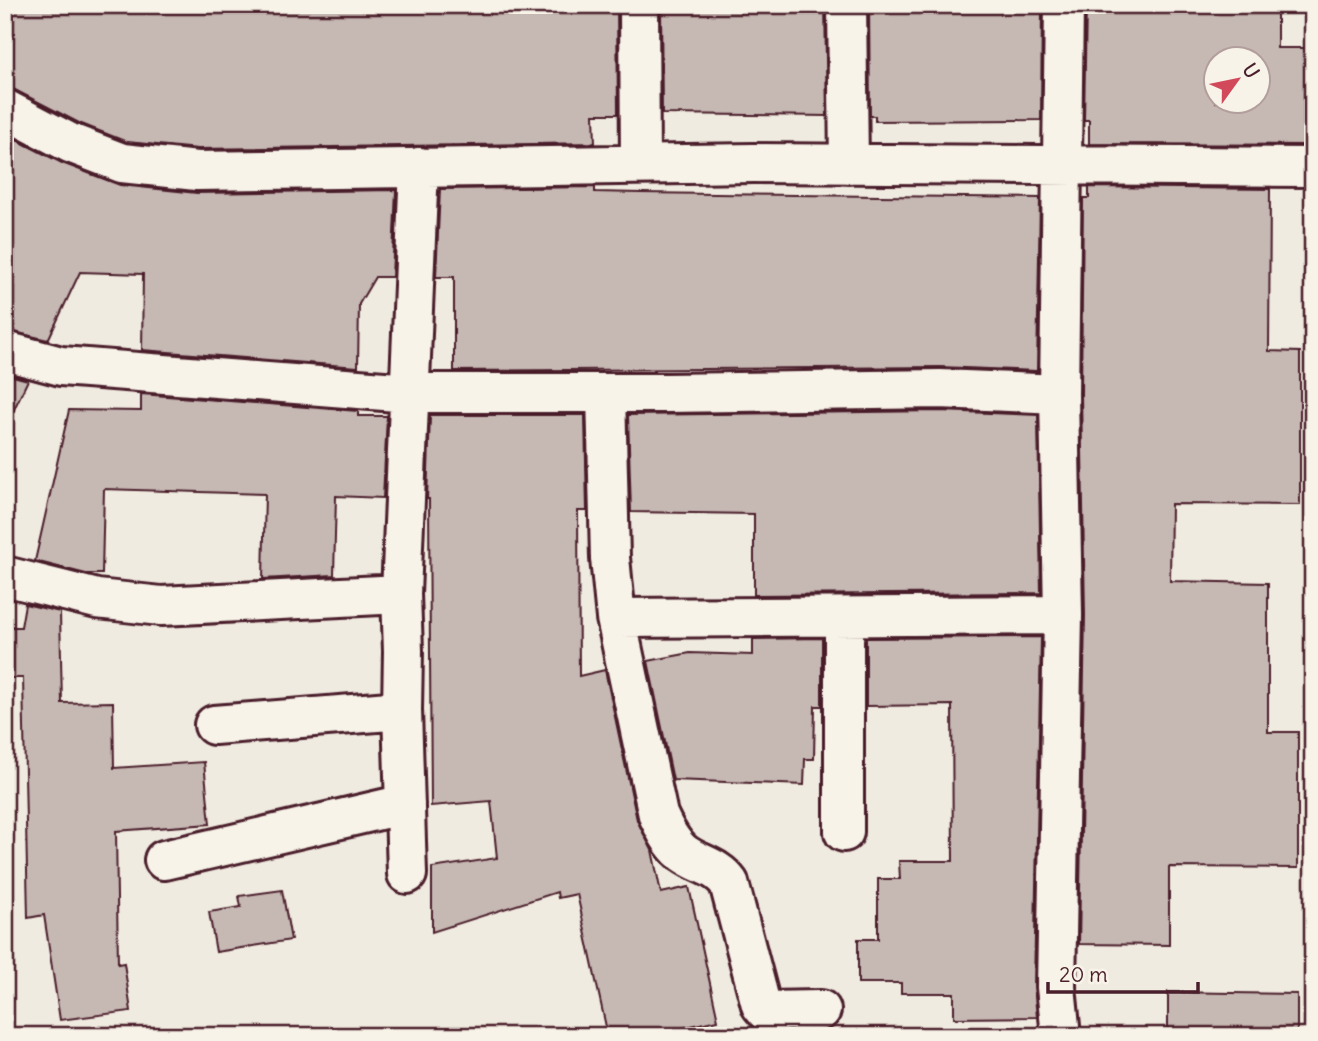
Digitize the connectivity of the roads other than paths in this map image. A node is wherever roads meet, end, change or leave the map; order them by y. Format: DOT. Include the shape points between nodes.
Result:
graph roads {
  1 [pos="639,5"];
  2 [pos="847,5"];
  3 [pos="1065,5"];
  4 [pos="5,109"];
  5 [pos="640,164"];
  6 [pos="849,164"];
  7 [pos="1064,165"];
  8 [pos="418,167"];
  9 [pos="1313,167"];
  10 [pos="5,351"];
  11 [pos="410,393"];
  12 [pos="606,393"];
  13 [pos="1059,394"];
  14 [pos="5,576"];
  15 [pos="401,594"];
  16 [pos="1063,615"];
  17 [pos="616,618"];
  18 [pos="844,618"];
  19 [pos="402,710"];
  20 [pos="214,725"];
  21 [pos="405,804"];
  22 [pos="844,832"];
  23 [pos="164,860"];
  24 [pos="407,874"];
  25 [pos="821,1010"];
  26 [pos="1061,1036"];
  1 -- 5 [label="street"];
  2 -- 6 [label="street"];
  3 -- 7 [label="street"];
  4 -- 8 [label="street" via="70,143 122,163 197,171"];
  5 -- 6 [label="street"];
  5 -- 8 [label="street"];
  6 -- 7 [label="street"];
  7 -- 9 [label="street"];
  7 -- 13 [label="street"];
  8 -- 11 [label="street"];
  10 -- 11 [label="street" via="61,366"];
  11 -- 12 [label="street"];
  11 -- 15 [label="street"];
  12 -- 13 [label="street" via="940,389"];
  12 -- 17 [label="street"];
  13 -- 16 [label="street"];
  14 -- 15 [label="street" via="97,599 161,606"];
  15 -- 19 [label="street"];
  16 -- 18 [label="street"];
  16 -- 26 [label="street" via="1056,987"];
  17 -- 18 [label="street"];
  17 -- 25 [label="street" via="658,815 668,836 683,853 721,872 729,883 765,1010"];
  18 -- 22 [label="street"];
  19 -- 20 [label="street"];
  19 -- 21 [label="street"];
  21 -- 23 [label="street"];
  21 -- 24 [label="street"];
}
